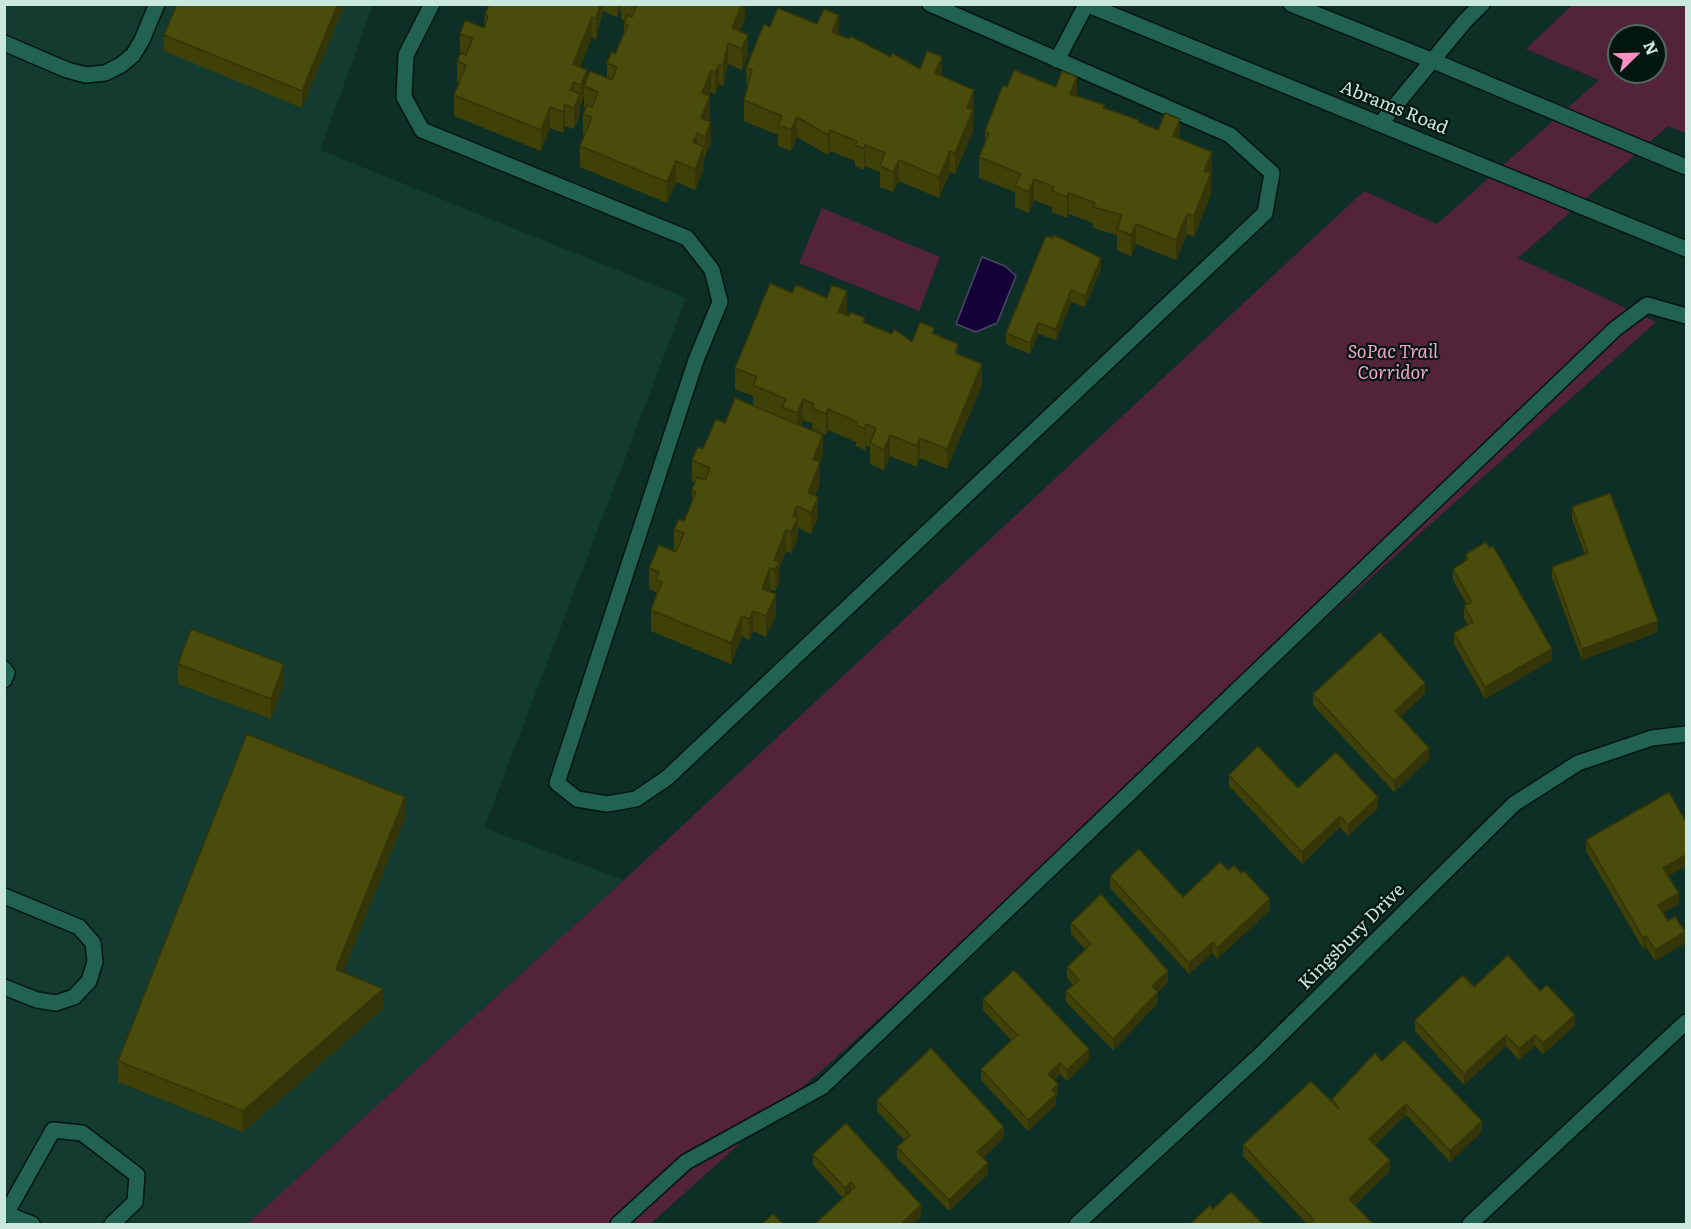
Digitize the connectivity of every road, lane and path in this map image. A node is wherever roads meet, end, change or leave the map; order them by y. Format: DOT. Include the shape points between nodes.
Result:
graph roads {
  1 [pos="157,4"];
  2 [pos="432,4"];
  3 [pos="930,4"];
  4 [pos="1291,4"];
  5 [pos="1482,4"];
  6 [pos="1086,5"];
  7 [pos="4,43"];
  8 [pos="1057,60"];
  9 [pos="1431,60"];
  10 [pos="1380,124"];
  11 [pos="1686,167"];
  12 [pos="1686,249"];
  13 [pos="1686,316"];
  14 [pos="4,669"];
  15 [pos="4,680"];
  16 [pos="1686,734"];
  17 [pos="4,896"];
  18 [pos="4,987"];
  19 [pos="1686,1022"];
  20 [pos="5,1214"];
  21 [pos="32,1224"];
  22 [pos="112,1224"];
  23 [pos="618,1224"];
  24 [pos="1077,1224"];
  25 [pos="1470,1224"];
  1 -- 7 [label="main road" via="133,55 105,73 86,75 67,70"];
  2 -- 8 [label="main road" via="406,55 404,98 422,130 687,238 712,270 720,302 696,360 557,783 577,798 607,804 636,799 667,778 1266,213 1272,173 1230,135"];
  3 -- 8 [label="main road"];
  4 -- 9 [label="main road"];
  5 -- 9 [label="main road"];
  6 -- 8 [label="main road"];
  6 -- 10 [label="main road, Abrams Road"];
  9 -- 10 [label="main road"];
  9 -- 11 [label="main road"];
  10 -- 12 [label="main road, Abrams Road"];
  13 -- 23 [label="main road" via="1647,305 1615,329 822,1087 686,1162"];
  14 -- 15 [label="main road"];
  16 -- 24 [label="main road, Kingsbury Drive" via="1652,738 1578,763 1514,804 1259,1056"];
  17 -- 18 [label="main road" via="79,927 93,944 95,962 89,981 74,997 56,1004"];
  19 -- 25 [label="main road"];
  20 -- 21 [label="main road"];
  20 -- 22 [label="main road" via="53,1130 82,1133 137,1175 135,1203"];
}
